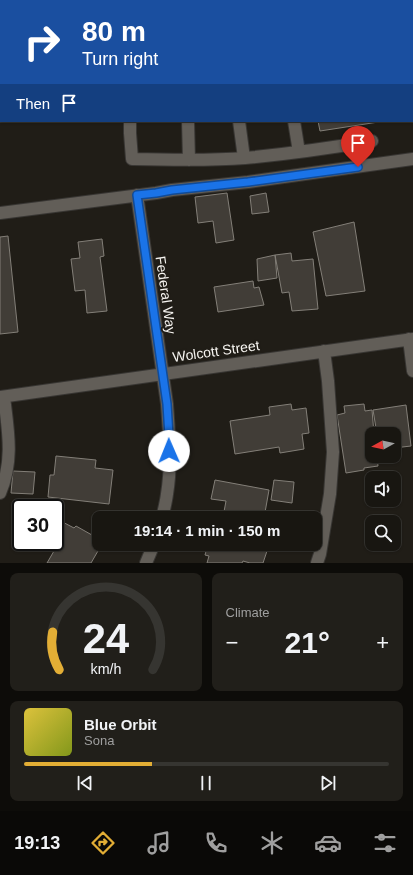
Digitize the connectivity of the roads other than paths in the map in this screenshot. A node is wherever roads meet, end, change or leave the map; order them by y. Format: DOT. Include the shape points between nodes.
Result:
graph roads {
  1 [pos="130,122"];
  2 [pos="188,122"];
  3 [pos="239,122"];
  4 [pos="294,122"];
  5 [pos="372,141"];
  6 [pos="299,152"];
  7 [pos="244,158"];
  8 [pos="413,159"];
  9 [pos="189,160"];
  10 [pos="137,195"];
  11 [pos="0,213"];
  12 [pos="411,339"];
  13 [pos="324,351"];
  14 [pos="413,371"];
  15 [pos="162,374"];
  16 [pos="2,397"];
  17 [pos="0,493"];
  18 [pos="163,511"];
  19 [pos="151,551"];
  20 [pos="146,563"];
  21 [pos="318,563"];
  1 -- 9 [label="street" via="132,159"];
  2 -- 9 [label="street"];
  3 -- 7 [label="street"];
  4 -- 6 [label="street"];
  5 -- 6 [label="street"];
  6 -- 7 [label="street"];
  7 -- 9 [label="street"];
  8 -- 10 [label="street"];
  10 -- 11 [label="street"];
  10 -- 15 [label="street, Federal Way"];
  12 -- 13 [label="street, Wolcott Street"];
  12 -- 14 [label="street"];
  13 -- 15 [label="street, Wolcott Street"];
  13 -- 21 [label="street" via="333,452 330,494"];
  15 -- 16 [label="street, Wolcott Street"];
  15 -- 18 [label="street, Federal Way" via="169,436 169,467"];
  16 -- 17 [label="street" via="10,442 6,474"];
  19 -- 20 [label="street"];
}
